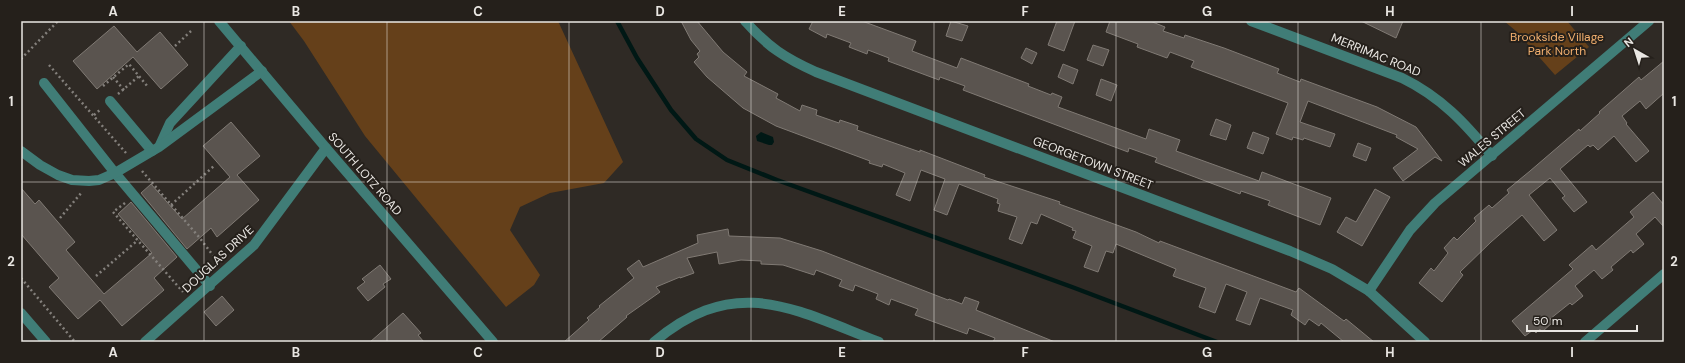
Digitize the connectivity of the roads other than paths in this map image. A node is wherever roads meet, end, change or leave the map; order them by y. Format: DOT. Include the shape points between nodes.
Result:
graph roads {
  1 [pos="219,21"];
  2 [pos="745,21"];
  3 [pos="1252,21"];
  4 [pos="1649,21"];
  5 [pos="241,46"];
  6 [pos="262,71"];
  7 [pos="44,83"];
  8 [pos="110,101"];
  9 [pos="326,148"];
  10 [pos="156,149"];
  11 [pos="21,151"];
  12 [pos="1492,156"];
  13 [pos="115,173"];
  14 [pos="1664,274"];
  15 [pos="210,286"];
  16 [pos="1369,291"];
  17 [pos="21,313"];
  18 [pos="46,342"];
  19 [pos="145,342"];
  20 [pos="493,342"];
  21 [pos="654,342"];
  22 [pos="879,342"];
  23 [pos="1425,342"];
  24 [pos="1585,342"];
  1 -- 5 [label="street, SOUTH LOTZ ROAD"];
  2 -- 16 [label="street, GEORGETOWN STREET" via="778,53 816,72 1290,251 1332,269"];
  3 -- 12 [label="street, MERRIMAC ROAD" via="1417,85 1452,111"];
  4 -- 12 [label="street, WALES STREET"];
  5 -- 6 [label="street, SOUTH LOTZ ROAD"];
  5 -- 10 [label="street" via="170,123"];
  6 -- 9 [label="street, SOUTH LOTZ ROAD"];
  6 -- 10 [label="street"];
  7 -- 13 [label="street"];
  8 -- 10 [label="street"];
  9 -- 15 [label="street, DOUGLAS DRIVE" via="254,245"];
  9 -- 20 [label="street, SOUTH LOTZ ROAD"];
  10 -- 13 [label="street"];
  11 -- 13 [label="street" via="40,166 72,180 99,180"];
  12 -- 16 [label="street, WALES STREET" via="1418,220"];
  13 -- 15 [label="street"];
  14 -- 24 [label="street"];
  15 -- 19 [label="street, DOUGLAS DRIVE"];
  16 -- 23 [label="street, GEORGETOWN STREET"];
  17 -- 18 [label="street"];
  21 -- 22 [label="street" via="670,328 704,310 748,302 786,307"];
}
